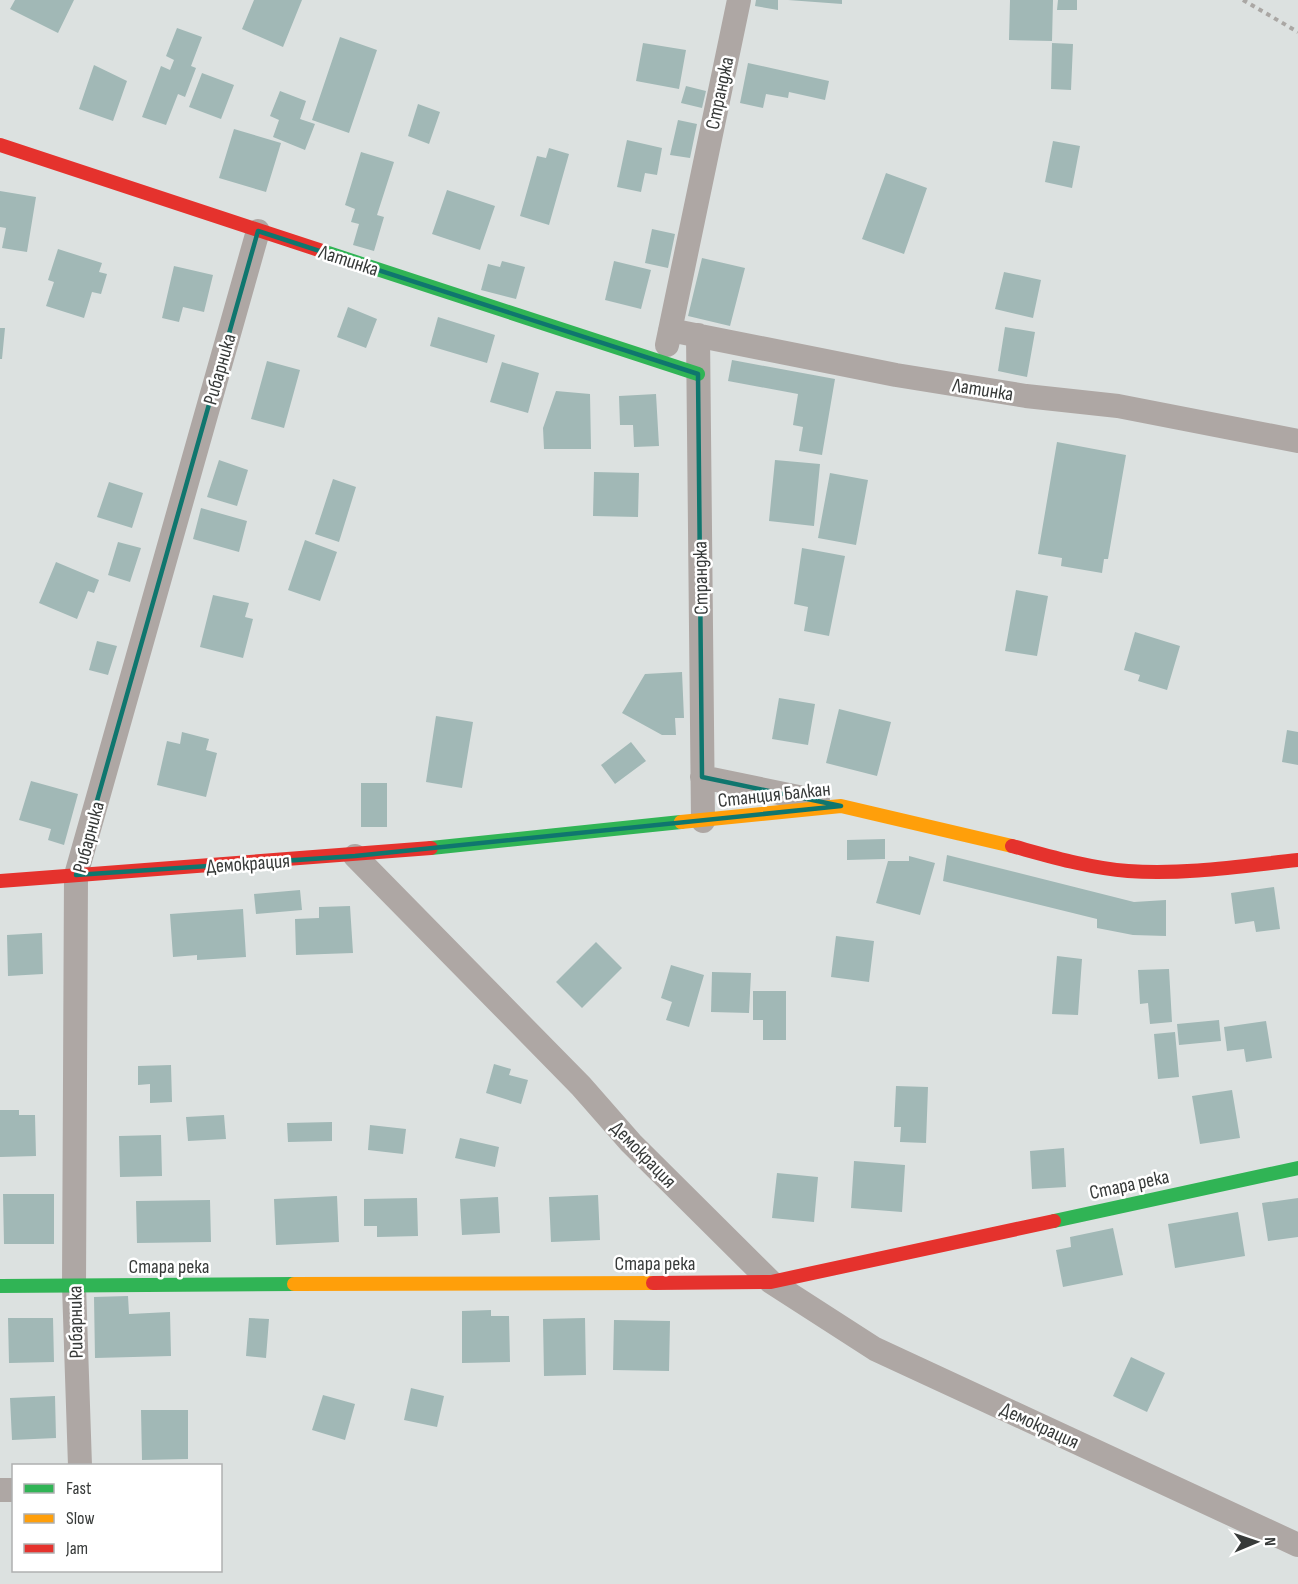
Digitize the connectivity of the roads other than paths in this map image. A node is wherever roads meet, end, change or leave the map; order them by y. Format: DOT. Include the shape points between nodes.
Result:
graph roads {
  1 [pos="739,0"];
  2 [pos="0,145"];
  3 [pos="258,231"];
  4 [pos="670,330"];
  5 [pos="698,335"];
  6 [pos="663,362"];
  7 [pos="698,374"];
  8 [pos="1298,441"];
  9 [pos="702,777"];
  10 [pos="841,806"];
  11 [pos="703,821"];
  12 [pos="355,856"];
  13 [pos="1298,860"];
  14 [pos="76,875"];
  15 [pos="0,881"];
  16 [pos="1298,1168"];
  17 [pos="771,1281"];
  18 [pos="0,1286"];
  19 [pos="74,1286"];
  20 [pos="80,1464"];
  21 [pos="1298,1545"];
  1 -- 4 [label="street, Странджа"];
  2 -- 3 [label="street, Латинка"];
  3 -- 6 [label="street, Латинка"];
  3 -- 14 [label="street, Рибарника"];
  4 -- 5 [label="street, Латинка"];
  4 -- 6 [label="street, Странджа"];
  5 -- 7 [label="street, Странджа"];
  5 -- 8 [label="street, Латинка" via="896,375 1118,406"];
  6 -- 7 [label="street, Латинка"];
  7 -- 9 [label="street, Странджа"];
  9 -- 10 [label="street"];
  9 -- 11 [label="street, Странджа"];
  10 -- 11 [label="street, Станция Балкан"];
  10 -- 13 [label="street, Станция Балкан" via="1060,859 1128,871 1209,870"];
  11 -- 12 [label="street, Станция Балкан"];
  12 -- 14 [label="street, Демокрация"];
  12 -- 17 [label="street, Демокрация" via="581,1086 631,1143"];
  14 -- 15 [label="street, Демокрация"];
  14 -- 19 [label="street, Рибарника"];
  16 -- 17 [label="street, Стара река"];
  17 -- 19 [label="street, Стара река"];
  17 -- 21 [label="street, Демокрация" via="875,1349"];
  18 -- 19 [label="street, Стара река"];
  19 -- 20 [label="street, Рибарника"];
}
